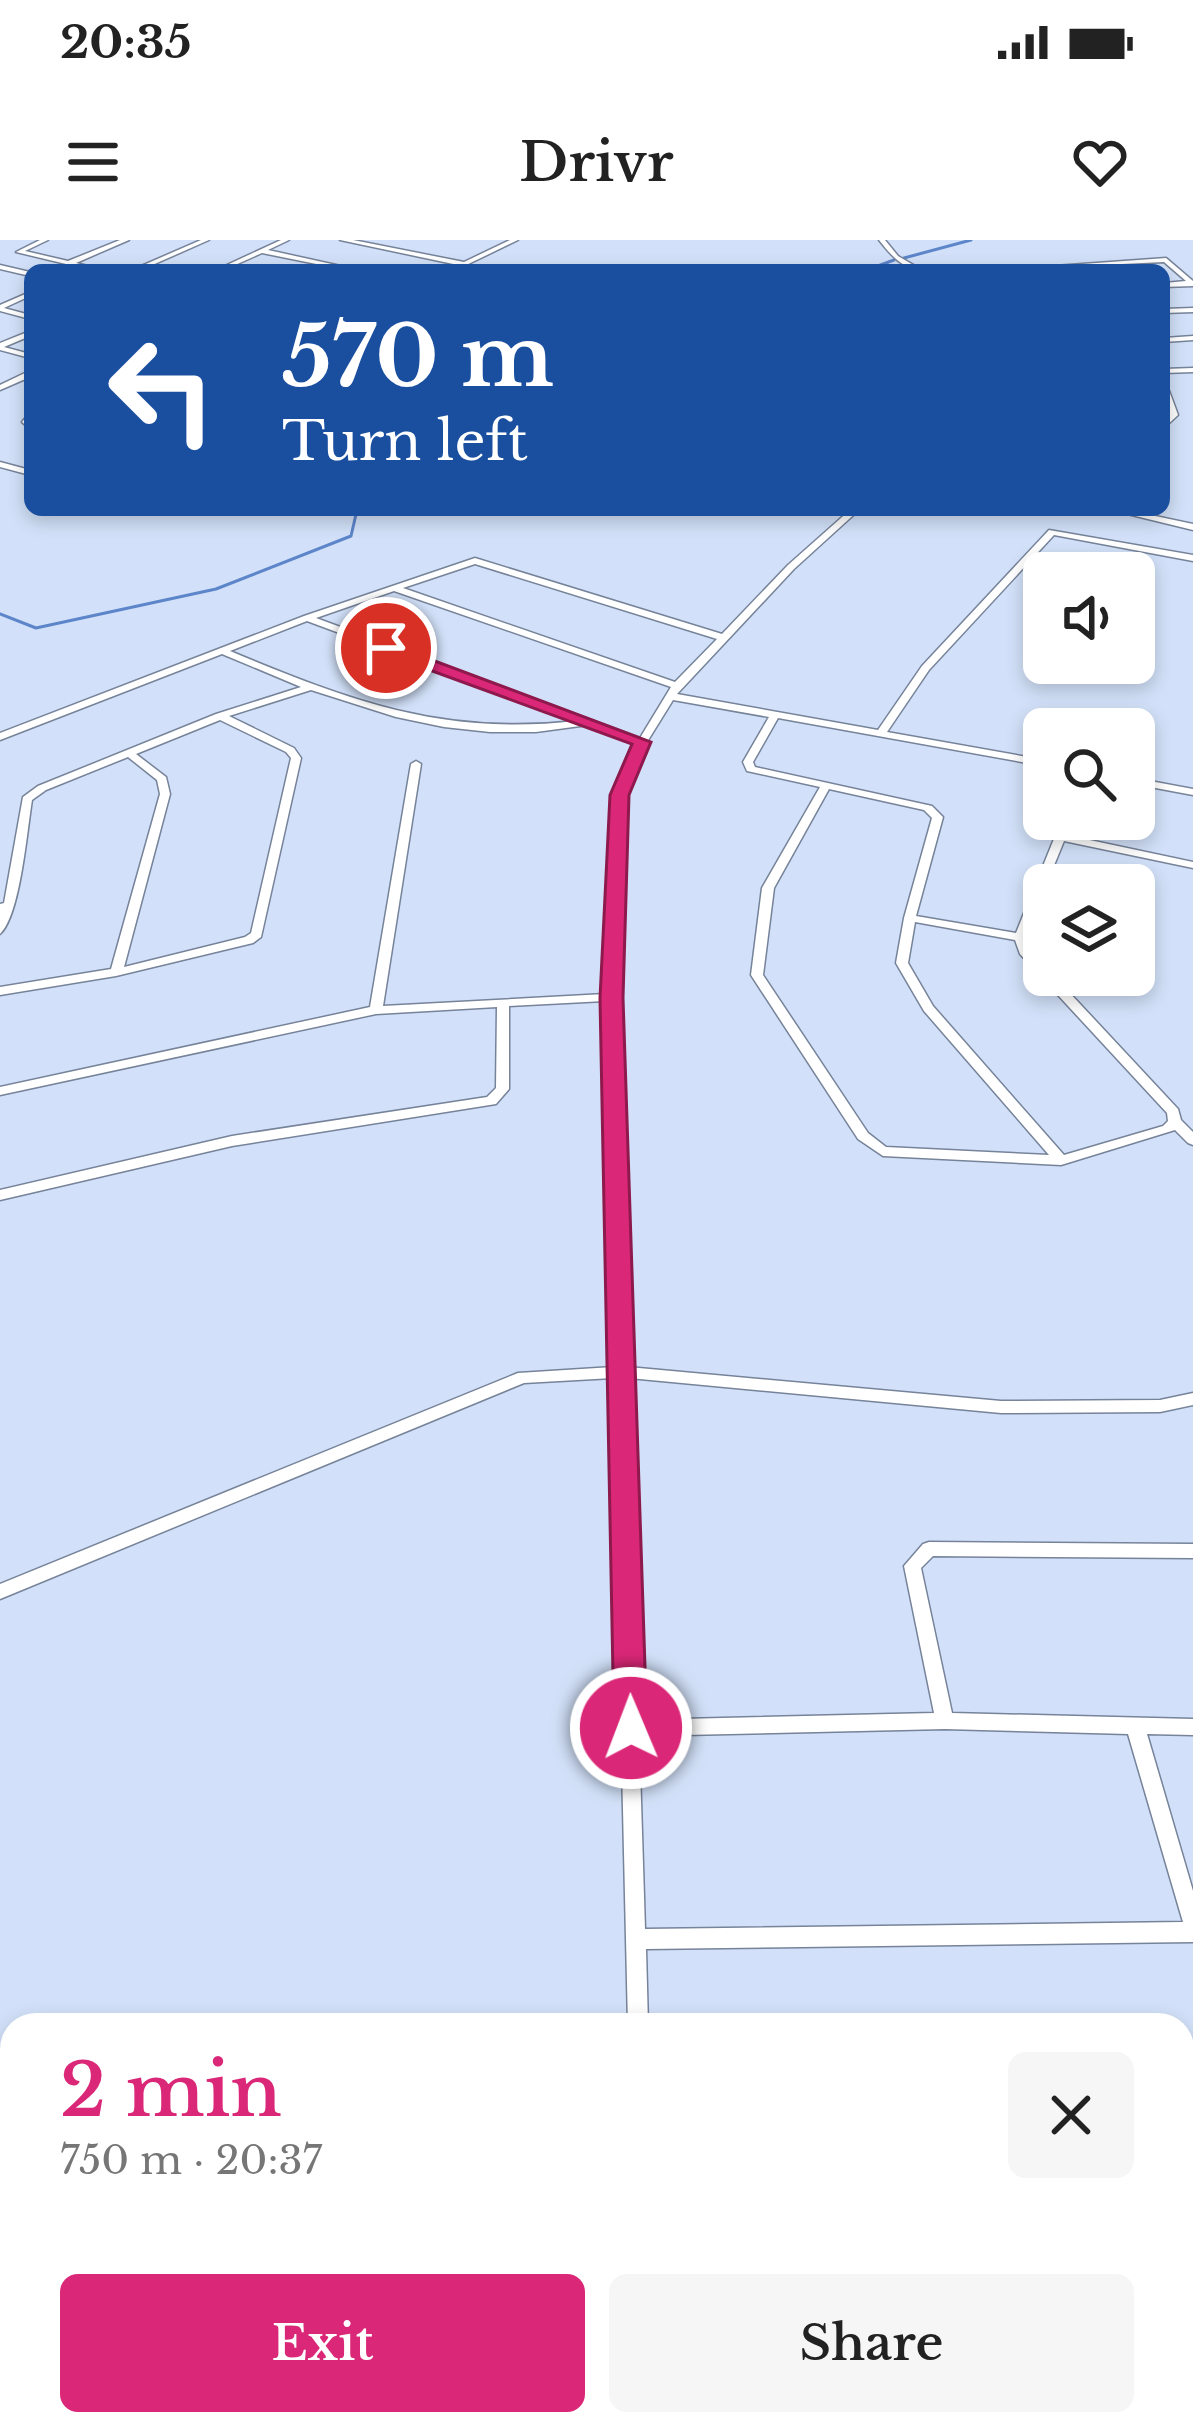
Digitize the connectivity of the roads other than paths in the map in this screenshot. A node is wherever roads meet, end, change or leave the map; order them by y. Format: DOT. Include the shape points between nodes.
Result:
graph roads {
  1 [pos="45,240"];
  2 [pos="126,240"];
  3 [pos="206,240"];
  4 [pos="286,240"];
  5 [pos="343,240"];
  6 [pos="481,240"];
  7 [pos="515,240"];
  8 [pos="882,240"];
  9 [pos="505,245"];
  10 [pos="262,251"];
  11 [pos="69,263"];
  12 [pos="73,264"];
  13 [pos="149,264"];
  14 [pos="233,264"];
  15 [pos="326,264"];
  16 [pos="465,264"];
  17 [pos="908,264"];
  18 [pos="1100,264"];
  19 [pos="1193,284"];
  20 [pos="1193,513"];
  21 [pos="848,516"];
  22 [pos="1143,516"];
  23 [pos="1189,526"];
  24 [pos="1193,558"];
  25 [pos="395,589"];
  26 [pos="307,618"];
  27 [pos="724,638"];
  28 [pos="224,652"];
  29 [pos="308,688"];
  30 [pos="674,691"];
  31 [pos="776,713"];
  32 [pos="220,716"];
  33 [pos="585,723"];
  34 [pos="883,732"];
  35 [pos="0,737"];
  36 [pos="642,742"];
  37 [pos="129,753"];
  38 [pos="1023,759"];
  39 [pos="416,764"];
  40 [pos="1155,785"];
  41 [pos="826,786"];
  42 [pos="1193,792"];
  43 [pos="1061,840"];
  44 [pos="1076,840"];
  45 [pos="1193,865"];
  46 [pos="4,906"];
  47 [pos="910,918"];
  48 [pos="0,930"];
  49 [pos="1020,937"];
  50 [pos="1023,948"];
  51 [pos="116,972"];
  52 [pos="0,991"];
  53 [pos="1065,996"];
  54 [pos="611,998"];
  55 [pos="502,1003"];
  56 [pos="376,1010"];
  57 [pos="0,1090"];
  58 [pos="1174,1122"];
  59 [pos="1193,1139"];
  60 [pos="1061,1160"];
  61 [pos="0,1195"];
  62 [pos="623,1372"];
  63 [pos="1193,1399"];
  64 [pos="1193,1550"];
  65 [pos="0,1592"];
  66 [pos="945,1720"];
  67 [pos="1135,1725"];
  68 [pos="1193,1727"];
  69 [pos="631,1728"];
  70 [pos="1193,1928"];
  71 [pos="638,1939"];
  72 [pos="638,2013"];
  1 -- 11 [label="street" via="19,252"];
  2 -- 11 [label="street"];
  3 -- 13 [label="street"];
  4 -- 10 [label="street"];
  5 -- 16 [label="street"];
  6 -- 9 [label="street"];
  7 -- 9 [label="street"];
  8 -- 17 [label="street"];
  9 -- 16 [label="street"];
  10 -- 14 [label="street"];
  10 -- 15 [label="street"];
  11 -- 12 [label="street"];
  18 -- 19 [label="street" via="1166,260"];
  20 -- 23 [label="street"];
  21 -- 27 [label="street"];
  22 -- 23 [label="street"];
  24 -- 34 [label="street" via="1052,532 925,668"];
  25 -- 26 [label="street"];
  25 -- 27 [label="street" via="487,562"];
  25 -- 30 [label="street"];
  26 -- 28 [label="street"];
  26 -- 33 [label="street"];
  27 -- 30 [label="street"];
  28 -- 29 [label="street"];
  28 -- 35 [label="street"];
  29 -- 32 [label="street"];
  29 -- 33 [label="street" via="425,724 499,732"];
  30 -- 31 [label="street"];
  30 -- 36 [label="street"];
  31 -- 34 [label="street"];
  31 -- 41 [label="street" via="751,770"];
  32 -- 37 [label="street"];
  32 -- 51 [label="street" via="296,758 256,934 239,946"];
  33 -- 36 [label="street"];
  34 -- 38 [label="street"];
  36 -- 54 [label="street" via="620,795"];
  37 -- 46 [label="street" via="27,799"];
  37 -- 51 [label="street" via="162,779 165,794"];
  39 -- 56 [label="street"];
  40 -- 42 [label="street"];
  41 -- 47 [label="street" via="928,808 938,817"];
  41 -- 60 [label="street" via="768,888 757,975 875,1147"];
  43 -- 49 [label="street"];
  44 -- 45 [label="street"];
  46 -- 48 [label="street"];
  47 -- 49 [label="street"];
  47 -- 60 [label="street" via="902,963 928,1008"];
  49 -- 50 [label="street"];
  51 -- 52 [label="street"];
  53 -- 58 [label="street"];
  54 -- 55 [label="street"];
  54 -- 62 [label="street"];
  55 -- 56 [label="street"];
  55 -- 61 [label="street" via="502,1089 491,1101 232,1141"];
  56 -- 57 [label="street"];
  58 -- 59 [label="street"];
  58 -- 60 [label="street"];
  62 -- 63 [label="street" via="1000,1407"];
  62 -- 65 [label="street" via="523,1377"];
  62 -- 69 [label="street"];
  64 -- 66 [label="street" via="929,1549 912,1566"];
  66 -- 67 [label="street"];
  66 -- 69 [label="street"];
  67 -- 68 [label="street"];
  67 -- 70 [label="street"];
  69 -- 71 [label="street"];
  70 -- 71 [label="street"];
  71 -- 72 [label="street"];
}
